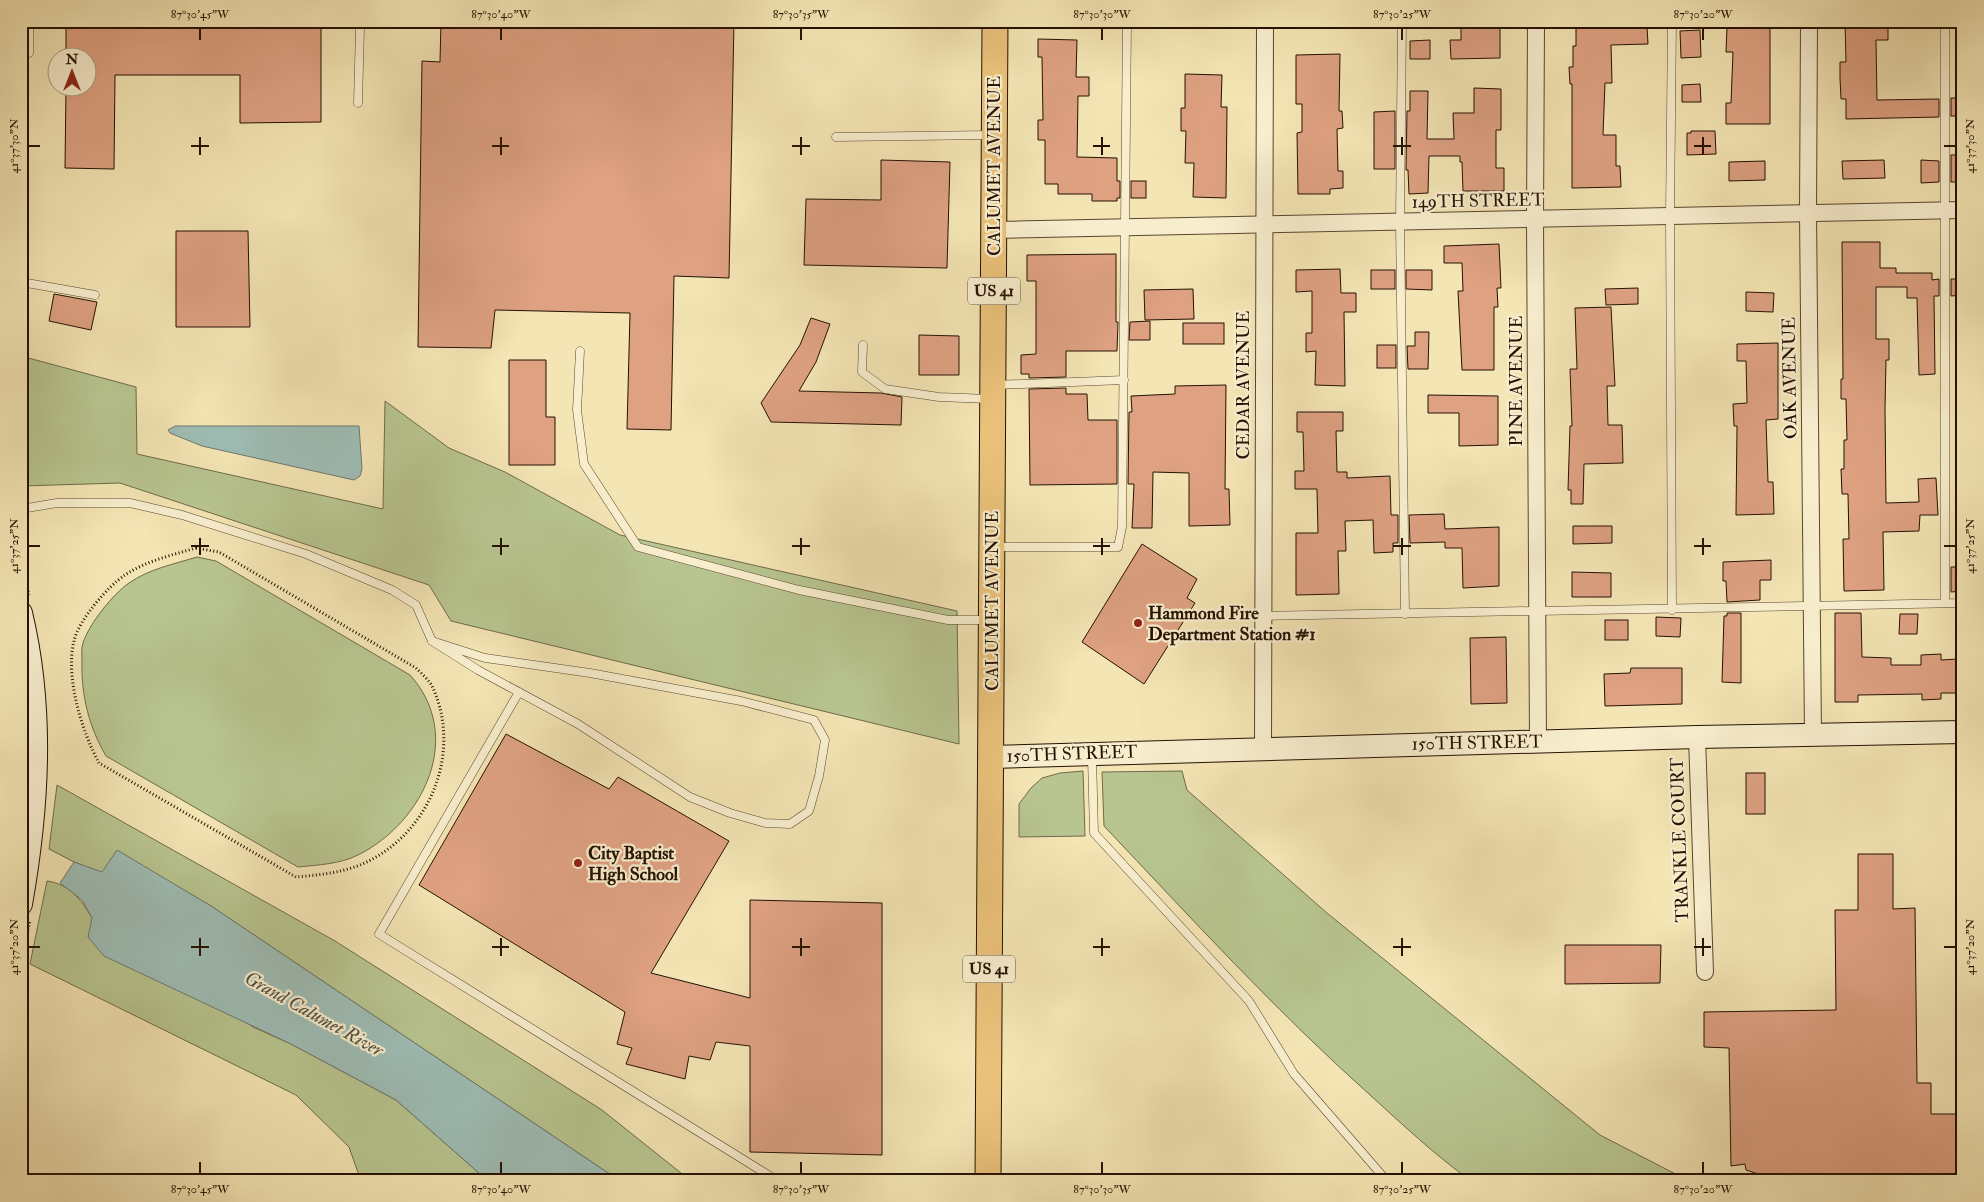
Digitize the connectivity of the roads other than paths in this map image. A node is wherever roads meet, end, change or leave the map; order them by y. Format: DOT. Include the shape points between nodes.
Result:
graph roads {
  1 [pos="29,21"];
  2 [pos="362,21"];
  3 [pos="995,21"];
  4 [pos="1127,21"];
  5 [pos="1265,21"];
  6 [pos="1402,21"];
  7 [pos="1536,21"];
  8 [pos="1672,21"];
  9 [pos="1809,21"];
  10 [pos="1945,21"];
  11 [pos="29,53"];
  12 [pos="358,103"];
  13 [pos="994,135"];
  14 [pos="836,137"];
  15 [pos="1945,210"];
  16 [pos="1963,210"];
  17 [pos="1808,213"];
  18 [pos="1670,216"];
  19 [pos="1535,219"];
  20 [pos="1400,222"];
  21 [pos="1264,225"];
  22 [pos="1125,228"];
  23 [pos="994,230"];
  24 [pos="21,282"];
  25 [pos="95,295"];
  26 [pos="863,345"];
  27 [pos="580,350"];
  28 [pos="1124,380"];
  29 [pos="993,392"];
  30 [pos="21,509"];
  31 [pos="993,547"];
  32 [pos="1963,603"];
  33 [pos="1945,604"];
  34 [pos="1812,607"];
  35 [pos="1672,610"];
  36 [pos="21,613"];
  37 [pos="1537,613"];
  38 [pos="1405,614"];
  39 [pos="1263,616"];
  40 [pos="992,620"];
  41 [pos="432,641"];
  42 [pos="519,692"];
  43 [pos="1963,732"];
  44 [pos="1813,735"];
  45 [pos="1697,737"];
  46 [pos="1538,741"];
  47 [pos="1263,748"];
  48 [pos="1092,753"];
  49 [pos="992,757"];
  50 [pos="21,904"];
  51 [pos="1705,972"];
  52 [pos="778,1181"];
  53 [pos="988,1181"];
  54 [pos="1387,1181"];
  1 -- 11 [label="lane"];
  2 -- 12 [label="lane"];
  3 -- 13 [label="main road, CALUMET AVENUE / US 41"];
  4 -- 22 [label="lane"];
  5 -- 21 [label="street, CEDAR AVENUE"];
  6 -- 20 [label="lane"];
  7 -- 19 [label="street, PINE AVENUE"];
  8 -- 18 [label="lane"];
  9 -- 17 [label="street, OAK AVENUE"];
  10 -- 15 [label="lane"];
  13 -- 14 [label="lane"];
  13 -- 23 [label="main road, CALUMET AVENUE / US 41"];
  15 -- 16 [label="street, 149TH STREET"];
  15 -- 17 [label="street, 149TH STREET"];
  15 -- 33 [label="lane"];
  17 -- 18 [label="street, 149TH STREET"];
  17 -- 34 [label="street, OAK AVENUE"];
  18 -- 19 [label="street, 149TH STREET"];
  18 -- 35 [label="lane"];
  19 -- 20 [label="street, 149TH STREET"];
  19 -- 37 [label="street, PINE AVENUE"];
  20 -- 21 [label="street, 149TH STREET"];
  20 -- 38 [label="lane"];
  21 -- 22 [label="street, 149TH STREET"];
  21 -- 39 [label="street, CEDAR AVENUE"];
  22 -- 23 [label="street, 149TH STREET"];
  22 -- 28 [label="lane"];
  23 -- 29 [label="main road, CALUMET AVENUE / US 41"];
  24 -- 25 [label="lane"];
  26 -- 29 [label="lane" via="862,372 885,390 939,397"];
  27 -- 40 [label="lane" via="577,410 584,464 638,547 799,590 948,620"];
  28 -- 29 [label="lane"];
  28 -- 31 [label="lane" via="1122,527 1118,547"];
  29 -- 31 [label="main road, CALUMET AVENUE / US 41"];
  30 -- 41 [label="lane" via="57,503 130,503 306,554 392,590 416,606"];
  31 -- 40 [label="main road, CALUMET AVENUE / US 41"];
  32 -- 33 [label="lane"];
  33 -- 34 [label="lane"];
  34 -- 35 [label="lane"];
  34 -- 44 [label="street, OAK AVENUE"];
  35 -- 37 [label="lane"];
  36 -- 50 [label="street" via="33,685 38,774"];
  37 -- 38 [label="lane"];
  37 -- 46 [label="street, PINE AVENUE"];
  38 -- 39 [label="lane"];
  39 -- 47 [label="street, CEDAR AVENUE"];
  40 -- 49 [label="main road, CALUMET AVENUE / US 41"];
  41 -- 42 [label="lane"];
  41 -- 42 [label="lane" via="485,658 590,673 741,701 814,720 825,740 809,810 790,824 765,823 690,797 578,724"];
  42 -- 52 [label="lane" via="379,934"];
  43 -- 44 [label="street, 150TH STREET"];
  44 -- 45 [label="street, 150TH STREET"];
  45 -- 46 [label="street, 150TH STREET"];
  45 -- 51 [label="street, TRANKLE COURT"];
  46 -- 47 [label="street, 150TH STREET"];
  47 -- 48 [label="street, 150TH STREET"];
  48 -- 49 [label="street, 150TH STREET"];
  48 -- 54 [label="lane" via="1094,833 1249,1001 1294,1074"];
  49 -- 53 [label="main road, CALUMET AVENUE / US 41"];
}
